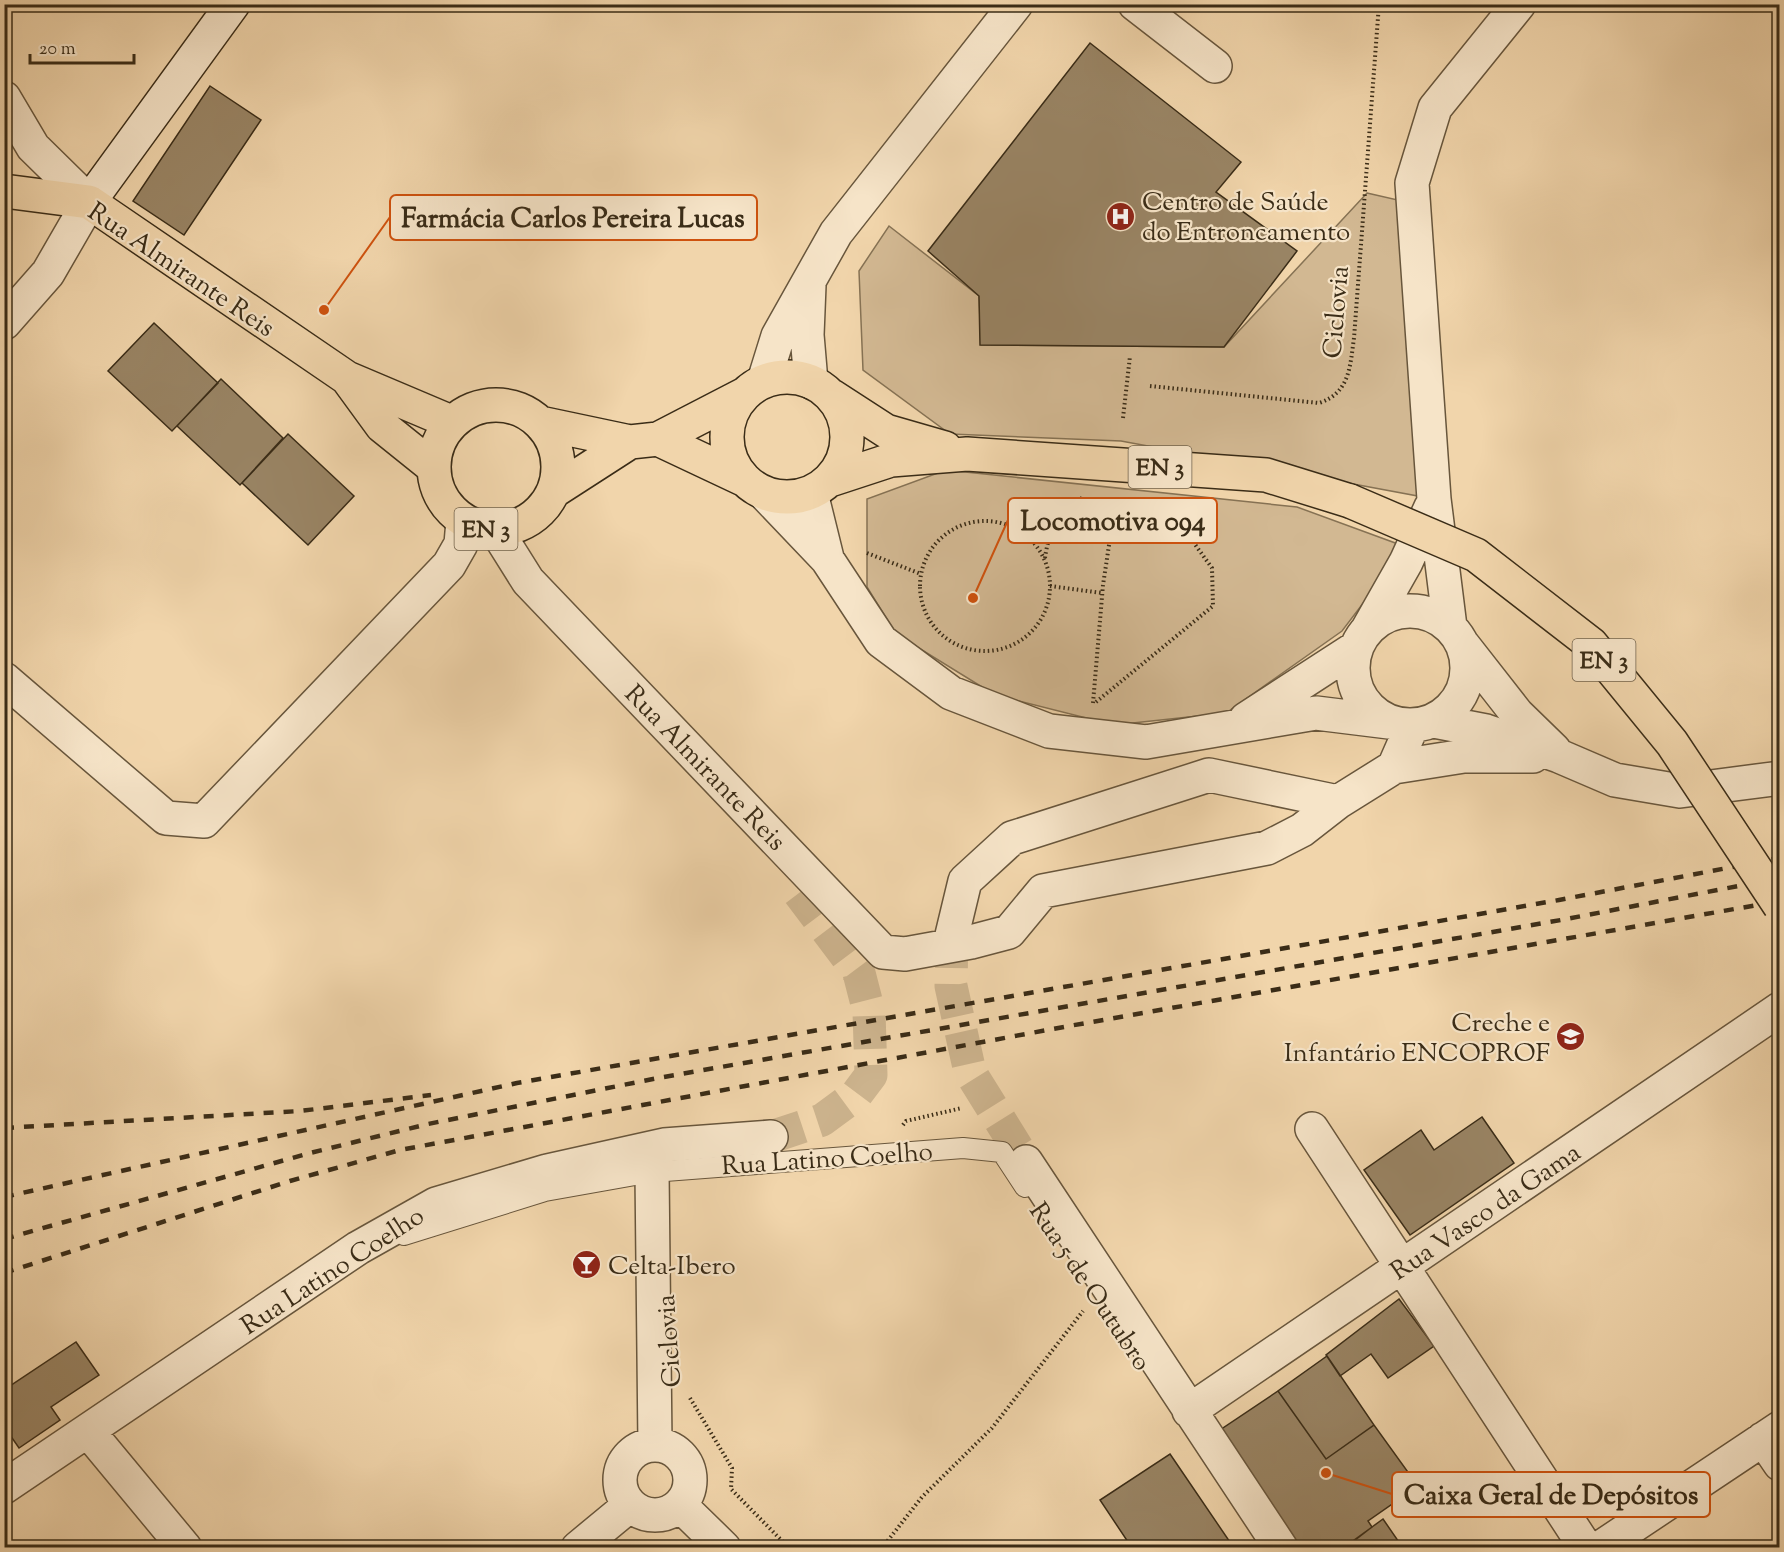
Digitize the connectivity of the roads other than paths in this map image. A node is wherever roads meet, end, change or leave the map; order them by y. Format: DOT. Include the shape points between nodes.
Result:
graph roads {
  1 [pos="233,4"];
  2 [pos="1016,4"];
  3 [pos="1136,4"];
  4 [pos="1519,4"];
  5 [pos="1215,66"];
  6 [pos="4,98"];
  7 [pos="4,191"];
  8 [pos="89,202"];
  9 [pos="810,278"];
  10 [pos="4,323"];
  11 [pos="347,378"];
  12 [pos="755,388"];
  13 [pos="821,388"];
  14 [pos="451,422"];
  15 [pos="540,423"];
  16 [pos="644,440"];
  17 [pos="967,454"];
  18 [pos="433,466"];
  19 [pos="754,487"];
  20 [pos="820,487"];
  21 [pos="554,491"];
  22 [pos="1434,500"];
  23 [pos="463,521"];
  24 [pos="496,530"];
  25 [pos="827,559"];
  26 [pos="528,581"];
  27 [pos="1456,636"];
  28 [pos="1362,638"];
  29 [pos="4,679"];
  30 [pos="1412,723"];
  31 [pos="1232,728"];
  32 [pos="1559,756"];
  33 [pos="1394,767"];
  34 [pos="1779,778"];
  35 [pos="1338,802"];
  36 [pos="799,893"];
  37 [pos="1779,906"];
  38 [pos="952,935"];
  39 [pos="1779,1009"];
  40 [pos="1311,1129"];
  41 [pos="771,1137"];
  42 [pos="1014,1157"];
  43 [pos="652,1172"];
  44 [pos="358,1248"];
  45 [pos="1403,1267"];
  46 [pos="1189,1411"];
  47 [pos="88,1431"];
  48 [pos="1774,1444"];
  49 [pos="655,1445"];
  50 [pos="4,1487"];
  51 [pos="630,1505"];
  52 [pos="680,1505"];
  53 [pos="185,1548"];
  54 [pos="578,1548"];
  55 [pos="724,1548"];
  56 [pos="1281,1548"];
  57 [pos="1586,1548"];
  58 [pos="1600,1548"];
  1 -- 8 [label="street"];
  2 -- 9 [label="street" via="836,233"];
  3 -- 5 [label="street"];
  4 -- 22 [label="street" via="1435,108 1412,183"];
  6 -- 8 [label="street" via="33,147"];
  7 -- 8 [label="main road, Rua Almirante Reis"];
  8 -- 10 [label="street" via="48,273"];
  8 -- 11 [label="main road, Rua Almirante Reis"];
  9 -- 12 [label="street"];
  9 -- 13 [label="street" via="807,335"];
  11 -- 14 [label="main road"];
  11 -- 18 [label="main road" via="382,426"];
  12 -- 13 [label="main road, EN 3" via="788,377"];
  12 -- 16 [label="main road, EN 3"];
  12 -- 19 [label="main road" via="731,414 727,437 731,460"];
  13 -- 17 [label="main road, EN 3" via="886,431"];
  13 -- 20 [label="main road" via="844,415 848,438 843,461"];
  14 -- 15 [label="main road, EN 3" via="467,411 496,405 524,411"];
  14 -- 18 [label="main road" via="435,450"];
  15 -- 16 [label="main road, EN 3"];
  15 -- 21 [label="main road" via="557,455"];
  16 -- 19 [label="main road, EN 3"];
  16 -- 21 [label="main road, EN 3"];
  17 -- 20 [label="main road, EN 3" via="891,460"];
  17 -- 37 [label="main road, EN 3, bridge" via="1266,475 1350,501 1476,555 1591,644 1672,743"];
  18 -- 23 [label="main road, EN 3" via="436,488 447,507"];
  19 -- 20 [label="main road, EN 3" via="788,498"];
  19 -- 25 [label="street"];
  20 -- 25 [label="street"];
  21 -- 24 [label="main road, EN 3" via="531,519"];
  22 -- 27 [label="street"];
  22 -- 28 [label="street" via="1406,562"];
  23 -- 24 [label="main road, EN 3"];
  23 -- 29 [label="street" via="461,544 448,565 204,821 166,818"];
  24 -- 26 [label="street, Rua Almirante Reis"];
  25 -- 31 [label="street" via="881,641 951,693 1049,730 1092,720 1146,742"];
  26 -- 35 [label="street, Rua Almirante Reis" via="883,952 916,952 1009,932 1043,891 1267,848 1302,831"];
  26 -- 36 [label="street, Rua Almirante Reis" via="567,647"];
  27 -- 28 [label="street" via="1431,615 1408,611 1387,616"];
  27 -- 30 [label="street" via="1468,667 1464,690 1452,708"];
  27 -- 32 [label="street" via="1517,714"];
  28 -- 30 [label="street" via="1353,670 1358,692 1370,710"];
  28 -- 31 [label="street"];
  30 -- 31 [label="street" via="1316,713"];
  30 -- 32 [label="street" via="1486,730"];
  30 -- 33 [label="street"];
  32 -- 33 [label="street" via="1464,756"];
  32 -- 34 [label="street" via="1615,780 1680,791"];
  33 -- 35 [label="street"];
  35 -- 38 [label="street" via="1209,775 1012,838 965,881"];
  39 -- 45 [label="street, Rua Vasco da Gama"];
  40 -- 45 [label="street"];
  41 -- 44 [label="street, Rua Latino Coelho" via="664,1146 547,1171 436,1204"];
  42 -- 43 [label="lane, Rua Latino Coelho" via="963,1148"];
  42 -- 46 [label="street, Rua 5 de Outubro"];
  42 -- 46 [label="lane, Rua 5 de Outubro" via="1097,1295 1159,1388"];
  43 -- 44 [label="lane, Rua Latino Coelho" via="545,1191"];
  43 -- 49 [label="street"];
  44 -- 47 [label="street, Rua Latino Coelho"];
  45 -- 46 [label="street, Rua Vasco da Gama"];
  45 -- 57 [label="street"];
  46 -- 56 [label="street, Rua 5 de Outubro"];
  47 -- 50 [label="street, Rua Latino Coelho"];
  47 -- 53 [label="street"];
  48 -- 58 [label="street"];
  49 -- 51 [label="street" via="629,1455 622,1466 622,1494"];
  49 -- 52 [label="street" via="674,1452 687,1467 690,1480"];
  51 -- 52 [label="street" via="655,1516"];
  51 -- 54 [label="street"];
  52 -- 55 [label="street"];
}
